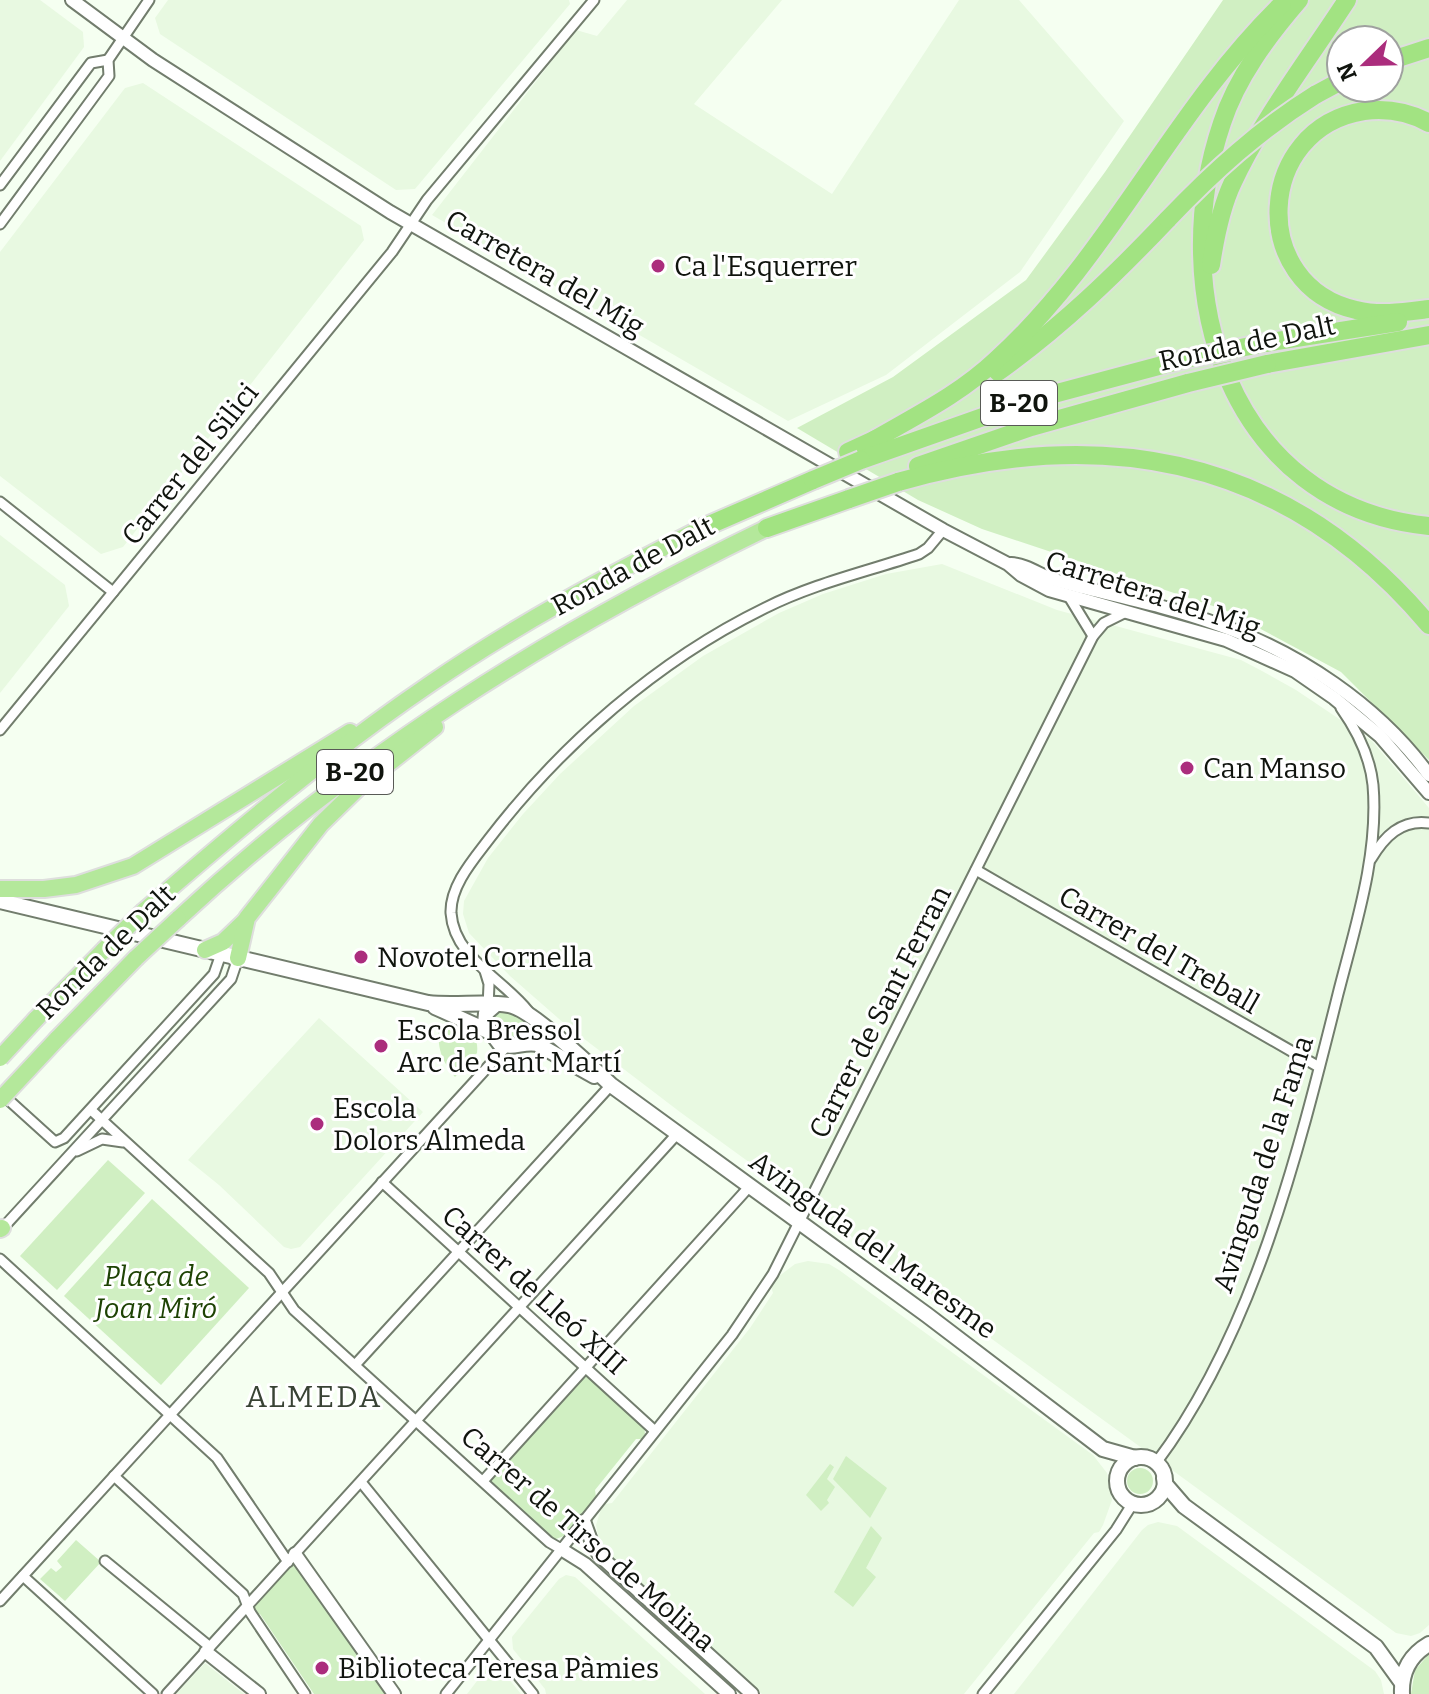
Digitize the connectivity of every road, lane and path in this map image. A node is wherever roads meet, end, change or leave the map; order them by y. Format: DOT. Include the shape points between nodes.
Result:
graph roads {
  1 [pos="72,0"];
  2 [pos="149,0"];
  3 [pos="594,0"];
  4 [pos="1287,0"];
  5 [pos="1299,0"];
  6 [pos="1347,0"];
  7 [pos="121,37"];
  8 [pos="1429,48"];
  9 [pos="1405,56"];
  10 [pos="108,60"];
  11 [pos="1325,90"];
  12 [pos="1429,123"];
  13 [pos="0,185"];
  14 [pos="411,223"];
  15 [pos="0,224"];
  16 [pos="1429,309"];
  17 [pos="1429,318"];
  18 [pos="1209,324"];
  19 [pos="1429,335"];
  20 [pos="874,440"];
  21 [pos="854,456"];
  22 [pos="894,479"];
  23 [pos="0,502"];
  24 [pos="1429,526"];
  25 [pos="767,528"];
  26 [pos="700,529"];
  27 [pos="943,530"];
  28 [pos="1008,564"];
  29 [pos="1053,579"];
  30 [pos="113,592"];
  31 [pos="1068,595"];
  32 [pos="1128,611"];
  33 [pos="1429,625"];
  34 [pos="1093,636"];
  35 [pos="545,645"];
  36 [pos="427,686"];
  37 [pos="1334,698"];
  38 [pos="0,730"];
  39 [pos="1429,775"];
  40 [pos="1429,793"];
  41 [pos="1429,823"];
  42 [pos="1369,862"];
  43 [pos="976,870"];
  44 [pos="0,889"];
  45 [pos="0,901"];
  46 [pos="247,918"];
  47 [pos="221,954"];
  48 [pos="485,971"];
  49 [pos="428,1003"];
  50 [pos="490,1007"];
  51 [pos="532,1018"];
  52 [pos="488,1031"];
  53 [pos="529,1042"];
  54 [pos="506,1047"];
  55 [pos="0,1058"];
  56 [pos="1319,1067"];
  57 [pos="611,1085"];
  58 [pos="0,1093"];
  59 [pos="0,1100"];
  60 [pos="91,1110"];
  61 [pos="101,1120"];
  62 [pos="677,1134"];
  63 [pos="55,1142"];
  64 [pos="126,1142"];
  65 [pos="64,1160"];
  66 [pos="51,1174"];
  67 [pos="382,1182"];
  68 [pos="749,1187"];
  69 [pos="799,1223"];
  70 [pos="1,1229"];
  71 [pos="459,1252"];
  72 [pos="0,1259"];
  73 [pos="282,1293"];
  74 [pos="520,1307"];
  75 [pos="355,1365"];
  76 [pos="585,1367"];
  77 [pos="170,1415"];
  78 [pos="416,1421"];
  79 [pos="655,1431"];
  80 [pos="1103,1449"];
  81 [pos="1135,1458"];
  82 [pos="1156,1463"];
  83 [pos="1118,1475"];
  84 [pos="114,1476"];
  85 [pos="1164,1478"];
  86 [pos="483,1481"];
  87 [pos="361,1482"];
  88 [pos="1133,1503"];
  89 [pos="1149,1503"];
  90 [pos="1184,1506"];
  91 [pos="584,1521"];
  92 [pos="561,1549"];
  93 [pos="292,1558"];
  94 [pos="105,1561"];
  95 [pos="23,1576"];
  96 [pos="0,1601"];
  97 [pos="248,1606"];
  98 [pos="489,1639"];
  99 [pos="1376,1647"];
  100 [pos="1424,1647"];
  101 [pos="208,1650"];
  102 [pos="1402,1689"];
  103 [pos="153,1694"];
  104 [pos="167,1694"];
  105 [pos="259,1694"];
  106 [pos="305,1694"];
  107 [pos="394,1694"];
  108 [pos="446,1694"];
  109 [pos="533,1694"];
  110 [pos="729,1694"];
  111 [pos="752,1694"];
  112 [pos="983,1694"];
  1 -- 7 [label="street, Carretera del Mig"];
  2 -- 7 [label="street"];
  3 -- 14 [label="street, Carrer del Silici"];
  4 -- 20 [label="highway" via="1216,77 1077,270 1023,334 957,392"];
  5 -- 18 [label="highway" via="1242,80 1210,164 1201,246"];
  6 -- 18 [label="highway" via="1232,184 1214,243"];
  7 -- 10 [label="street"];
  7 -- 14 [label="street, Carretera del Mig"];
  8 -- 9 [label="highway"];
  10 -- 13 [label="street" via="91,63"];
  10 -- 15 [label="street" via="107,79"];
  11 -- 20 [label="highway, bridge" via="1228,158 1127,262 1037,344 960,397"];
  12 -- 16 [label="highway" via="1387,110 1336,119 1291,160 1282,181 1278,224 1300,276 1329,300 1376,313"];
  14 -- 27 [label="street, Carretera del Mig"];
  14 -- 30 [label="street, Carrer del Silici"];
  17 -- 21 [label="highway, B-20, bridge" via="1181,360"];
  18 -- 24 [label="highway" via="1231,389 1284,461 1357,508"];
  19 -- 22 [label="highway, Ronda de Dalt / B-20, bridge" via="1188,383 1016,432"];
  20 -- 21 [label="highway"];
  21 -- 26 [label="highway, B-20, bridge"];
  22 -- 25 [label="highway, Ronda de Dalt"];
  22 -- 33 [label="highway" via="1045,454 1108,454 1188,468 1245,487 1319,525 1378,571"];
  23 -- 30 [label="street"];
  25 -- 35 [label="highway, Ronda de Dalt / B-20"];
  26 -- 36 [label="highway, Ronda de Dalt / B-20" via="573,595"];
  27 -- 28 [label="street, Carretera del Mig"];
  27 -- 48 [label="street" via="919,554 828,581 747,617 669,666 578,741 513,808 456,890 451,911 456,931"];
  28 -- 29 [label="street, Carretera del Mig"];
  28 -- 31 [label="street, Carretera del Mig" via="1036,585"];
  29 -- 31 [label="street"];
  29 -- 39 [label="street, Carretera del Mig" via="1204,620 1270,646 1359,703"];
  30 -- 38 [label="street, Carrer del Silici"];
  31 -- 32 [label="street, Carretera del Mig"];
  31 -- 34 [label="street"];
  32 -- 34 [label="street, Carrer de Sant Ferran" via="1104,623"];
  32 -- 37 [label="street, Carretera del Mig" via="1258,653"];
  34 -- 43 [label="street, Carrer de Sant Ferran"];
  35 -- 46 [label="highway" via="360,786 321,824"];
  35 -- 59 [label="highway, Ronda de Dalt / B-20, bridge" via="333,788 237,866 136,958"];
  36 -- 44 [label="highway" via="133,866 76,885"];
  36 -- 55 [label="highway, Ronda de Dalt / B-20, bridge" via="226,840 144,911"];
  37 -- 40 [label="street, Carretera del Mig" via="1392,748"];
  37 -- 42 [label="street, Avinguda de la Fama" via="1353,724 1370,765 1374,809"];
  41 -- 42 [label="street" via="1399,827"];
  42 -- 56 [label="street, Avinguda de la Fama"];
  43 -- 56 [label="street, Carrer del Treball"];
  43 -- 69 [label="street, Carrer de Sant Ferran"];
  45 -- 47 [label="main road"];
  46 -- 47 [label="highway"];
  46 -- 47 [label="highway"];
  47 -- 49 [label="main road"];
  47 -- 60 [label="street" via="214,974"];
  47 -- 61 [label="street" via="231,979"];
  48 -- 50 [label="street"];
  48 -- 51 [label="street"];
  49 -- 50 [label="main road"];
  49 -- 52 [label="main road"];
  50 -- 51 [label="main road" via="511,1005"];
  50 -- 52 [label="main road" via="485,1017"];
  51 -- 53 [label="main road" via="536,1034"];
  51 -- 57 [label="main road"];
  52 -- 54 [label="main road"];
  53 -- 54 [label="main road"];
  53 -- 57 [label="main road"];
  54 -- 67 [label="street"];
  56 -- 82 [label="street, Avinguda de la Fama" via="1238,1317 1178,1432"];
  57 -- 62 [label="main road, Avinguda del Maresme"];
  57 -- 71 [label="street"];
  58 -- 63 [label="street"];
  60 -- 61 [label="street, Carrer de Tirso de Molina"];
  60 -- 63 [label="street"];
  61 -- 64 [label="street, Carrer de Tirso de Molina"];
  61 -- 65 [label="street"];
  62 -- 68 [label="main road, Avinguda del Maresme"];
  62 -- 74 [label="street"];
  63 -- 66 [label="street" via="60,1153"];
  64 -- 65 [label="street" via="99,1139"];
  64 -- 73 [label="street, Carrer de Tirso de Molina" via="269,1273"];
  65 -- 66 [label="street"];
  66 -- 70 [label="street"];
  67 -- 71 [label="street, Carrer de Lleó XIII"];
  67 -- 73 [label="street"];
  68 -- 69 [label="main road, Avinguda del Maresme"];
  68 -- 76 [label="street"];
  69 -- 79 [label="street, Carrer de Sant Ferran" via="732,1335"];
  69 -- 80 [label="main road, Avinguda del Maresme"];
  71 -- 74 [label="street, Carrer de Lleó XIII"];
  71 -- 75 [label="street"];
  72 -- 77 [label="street"];
  73 -- 75 [label="street, Carrer de Tirso de Molina"];
  73 -- 77 [label="street"];
  74 -- 76 [label="street, Carrer de Lleó XIII"];
  74 -- 78 [label="street"];
  75 -- 78 [label="street, Carrer de Tirso de Molina"];
  76 -- 79 [label="street, Carrer de Lleó XIII"];
  76 -- 86 [label="street"];
  77 -- 84 [label="street"];
  77 -- 93 [label="street" via="217,1458"];
  78 -- 86 [label="street, Carrer de Tirso de Molina"];
  78 -- 87 [label="street"];
  79 -- 91 [label="street, Carrer de Sant Ferran"];
  80 -- 81 [label="main road, Avinguda del Maresme"];
  80 -- 83 [label="main road, Avinguda del Maresme"];
  81 -- 82 [label="main road"];
  81 -- 83 [label="main road"];
  82 -- 85 [label="main road"];
  83 -- 88 [label="main road" via="1119,1490"];
  84 -- 95 [label="street"];
  84 -- 97 [label="street" via="243,1594"];
  85 -- 89 [label="main road" via="1162,1492"];
  85 -- 90 [label="main road"];
  86 -- 92 [label="street, Carrer de Tirso de Molina"];
  87 -- 93 [label="street"];
  87 -- 98 [label="street"];
  88 -- 89 [label="main road"];
  88 -- 112 [label="street"];
  89 -- 90 [label="main road"];
  90 -- 99 [label="main road"];
  91 -- 92 [label="street, Carrer de Sant Ferran"];
  91 -- 111 [label="street, Carrer de Tirso de Molina" via="600,1556"];
  92 -- 98 [label="street, Carrer de Sant Ferran"];
  92 -- 110 [label="street, Carrer de Tirso de Molina" via="585,1564"];
  93 -- 97 [label="street"];
  93 -- 107 [label="street"];
  94 -- 101 [label="street"];
  95 -- 96 [label="street"];
  95 -- 103 [label="street"];
  97 -- 101 [label="street"];
  97 -- 106 [label="street"];
  98 -- 108 [label="street, Carrer de Sant Ferran"];
  98 -- 109 [label="street"];
  99 -- 100 [label="main road" via="1403,1653"];
  99 -- 102 [label="main road"];
  100 -- 102 [label="main road" via="1408,1663"];
  101 -- 104 [label="street"];
  101 -- 105 [label="street"];
}
